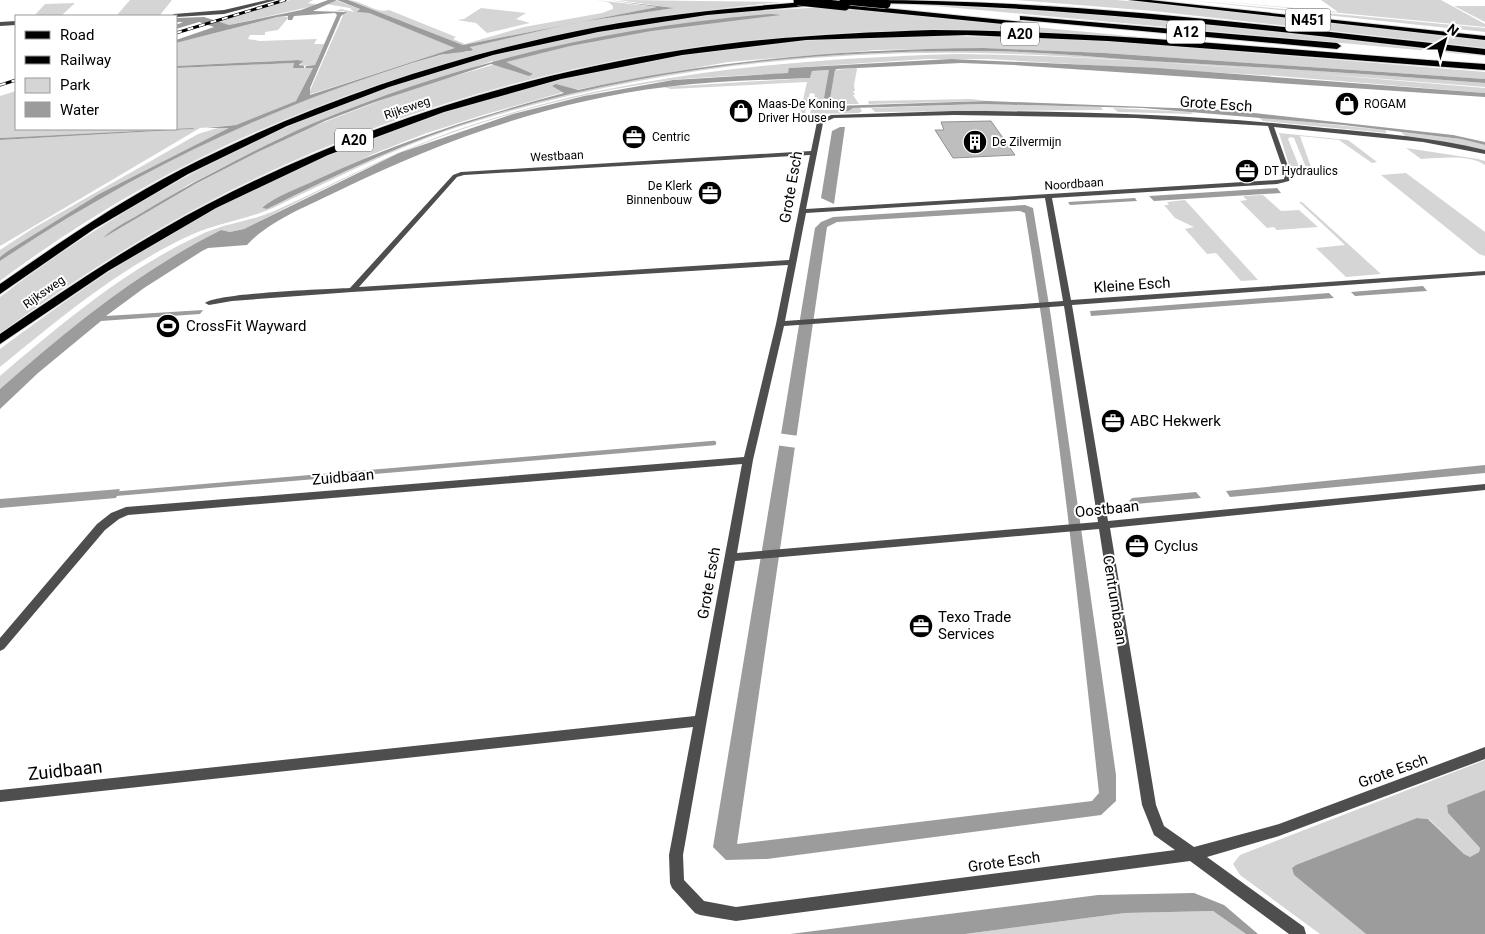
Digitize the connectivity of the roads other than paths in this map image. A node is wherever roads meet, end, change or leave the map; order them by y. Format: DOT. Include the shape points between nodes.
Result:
graph roads {
  1 [pos="273,0"];
  2 [pos="794,0"];
  3 [pos="1132,0"];
  4 [pos="1168,0"];
  5 [pos="845,3"];
  6 [pos="178,16"];
  7 [pos="15,23"];
  8 [pos="0,24"];
  9 [pos="1485,34"];
  10 [pos="1485,38"];
  11 [pos="1343,46"];
  12 [pos="1362,48"];
  13 [pos="1485,52"];
  14 [pos="1485,59"];
  15 [pos="1485,67"];
  16 [pos="1270,124"];
  17 [pos="1485,152"];
  18 [pos="814,153"];
  19 [pos="1048,197"];
  20 [pos="804,211"];
  21 [pos="793,262"];
  22 [pos="1485,273"];
  23 [pos="0,290"];
  24 [pos="352,290"];
  25 [pos="209,303"];
  26 [pos="1068,304"];
  27 [pos="780,324"];
  28 [pos="0,340"];
  29 [pos="748,460"];
  30 [pos="1485,487"];
  31 [pos="1102,525"];
  32 [pos="731,557"];
  33 [pos="0,646"];
  34 [pos="701,721"];
  35 [pos="1485,753"];
  36 [pos="0,796"];
  37 [pos="1192,854"];
  38 [pos="1299,932"];
  1 -- 6 [label="street" via="224,12"];
  2 -- 5 [label="highway, A12, bridge"];
  3 -- 10 [label="main road, N451"];
  4 -- 9 [label="main road, N451"];
  5 -- 11 [label="highway, A12, bridge" via="886,4"];
  5 -- 15 [label="highway, A12"];
  7 -- 8 [label="street"];
  12 -- 14 [label="highway"];
  13 -- 23 [label="highway, Rijksweg / A20" via="1121,10 1010,2 852,1 690,15 575,34 492,53 336,103 248,140 138,197"];
  15 -- 28 [label="highway, Rijksweg / A20" via="1003,33 882,33 750,43 667,55 543,80 450,106 360,138 267,177 154,237 40,309"];
  16 -- 17 [label="street, Grote Esch"];
  16 -- 18 [label="street, Grote Esch" via="1116,114 1022,112 833,116 820,122"];
  16 -- 19 [label="street, Noordbaan" via="1287,180"];
  18 -- 20 [label="street, Grote Esch"];
  18 -- 24 [label="street, Westbaan" via="463,173 454,176"];
  19 -- 20 [label="street, Noordbaan"];
  19 -- 26 [label="street, Centrumbaan"];
  20 -- 21 [label="street, Grote Esch"];
  21 -- 24 [label="street"];
  21 -- 27 [label="street, Grote Esch"];
  22 -- 26 [label="street, Kleine Esch"];
  24 -- 25 [label="street"];
  26 -- 27 [label="street, Kleine Esch"];
  26 -- 31 [label="street, Centrumbaan"];
  27 -- 29 [label="street, Grote Esch"];
  29 -- 32 [label="street, Grote Esch"];
  29 -- 33 [label="street, Zuidbaan" via="126,511 101,527"];
  30 -- 31 [label="street, Oostbaan"];
  31 -- 32 [label="street, Oostbaan"];
  31 -- 37 [label="street, Centrumbaan" via="1149,805 1159,830"];
  32 -- 34 [label="street, Grote Esch"];
  34 -- 36 [label="street, Zuidbaan"];
  34 -- 37 [label="street, Grote Esch" via="676,855 677,882 700,908 736,914"];
  35 -- 37 [label="street, Grote Esch" via="1279,830"];
  37 -- 38 [label="street, Centrumbaan"];
}
